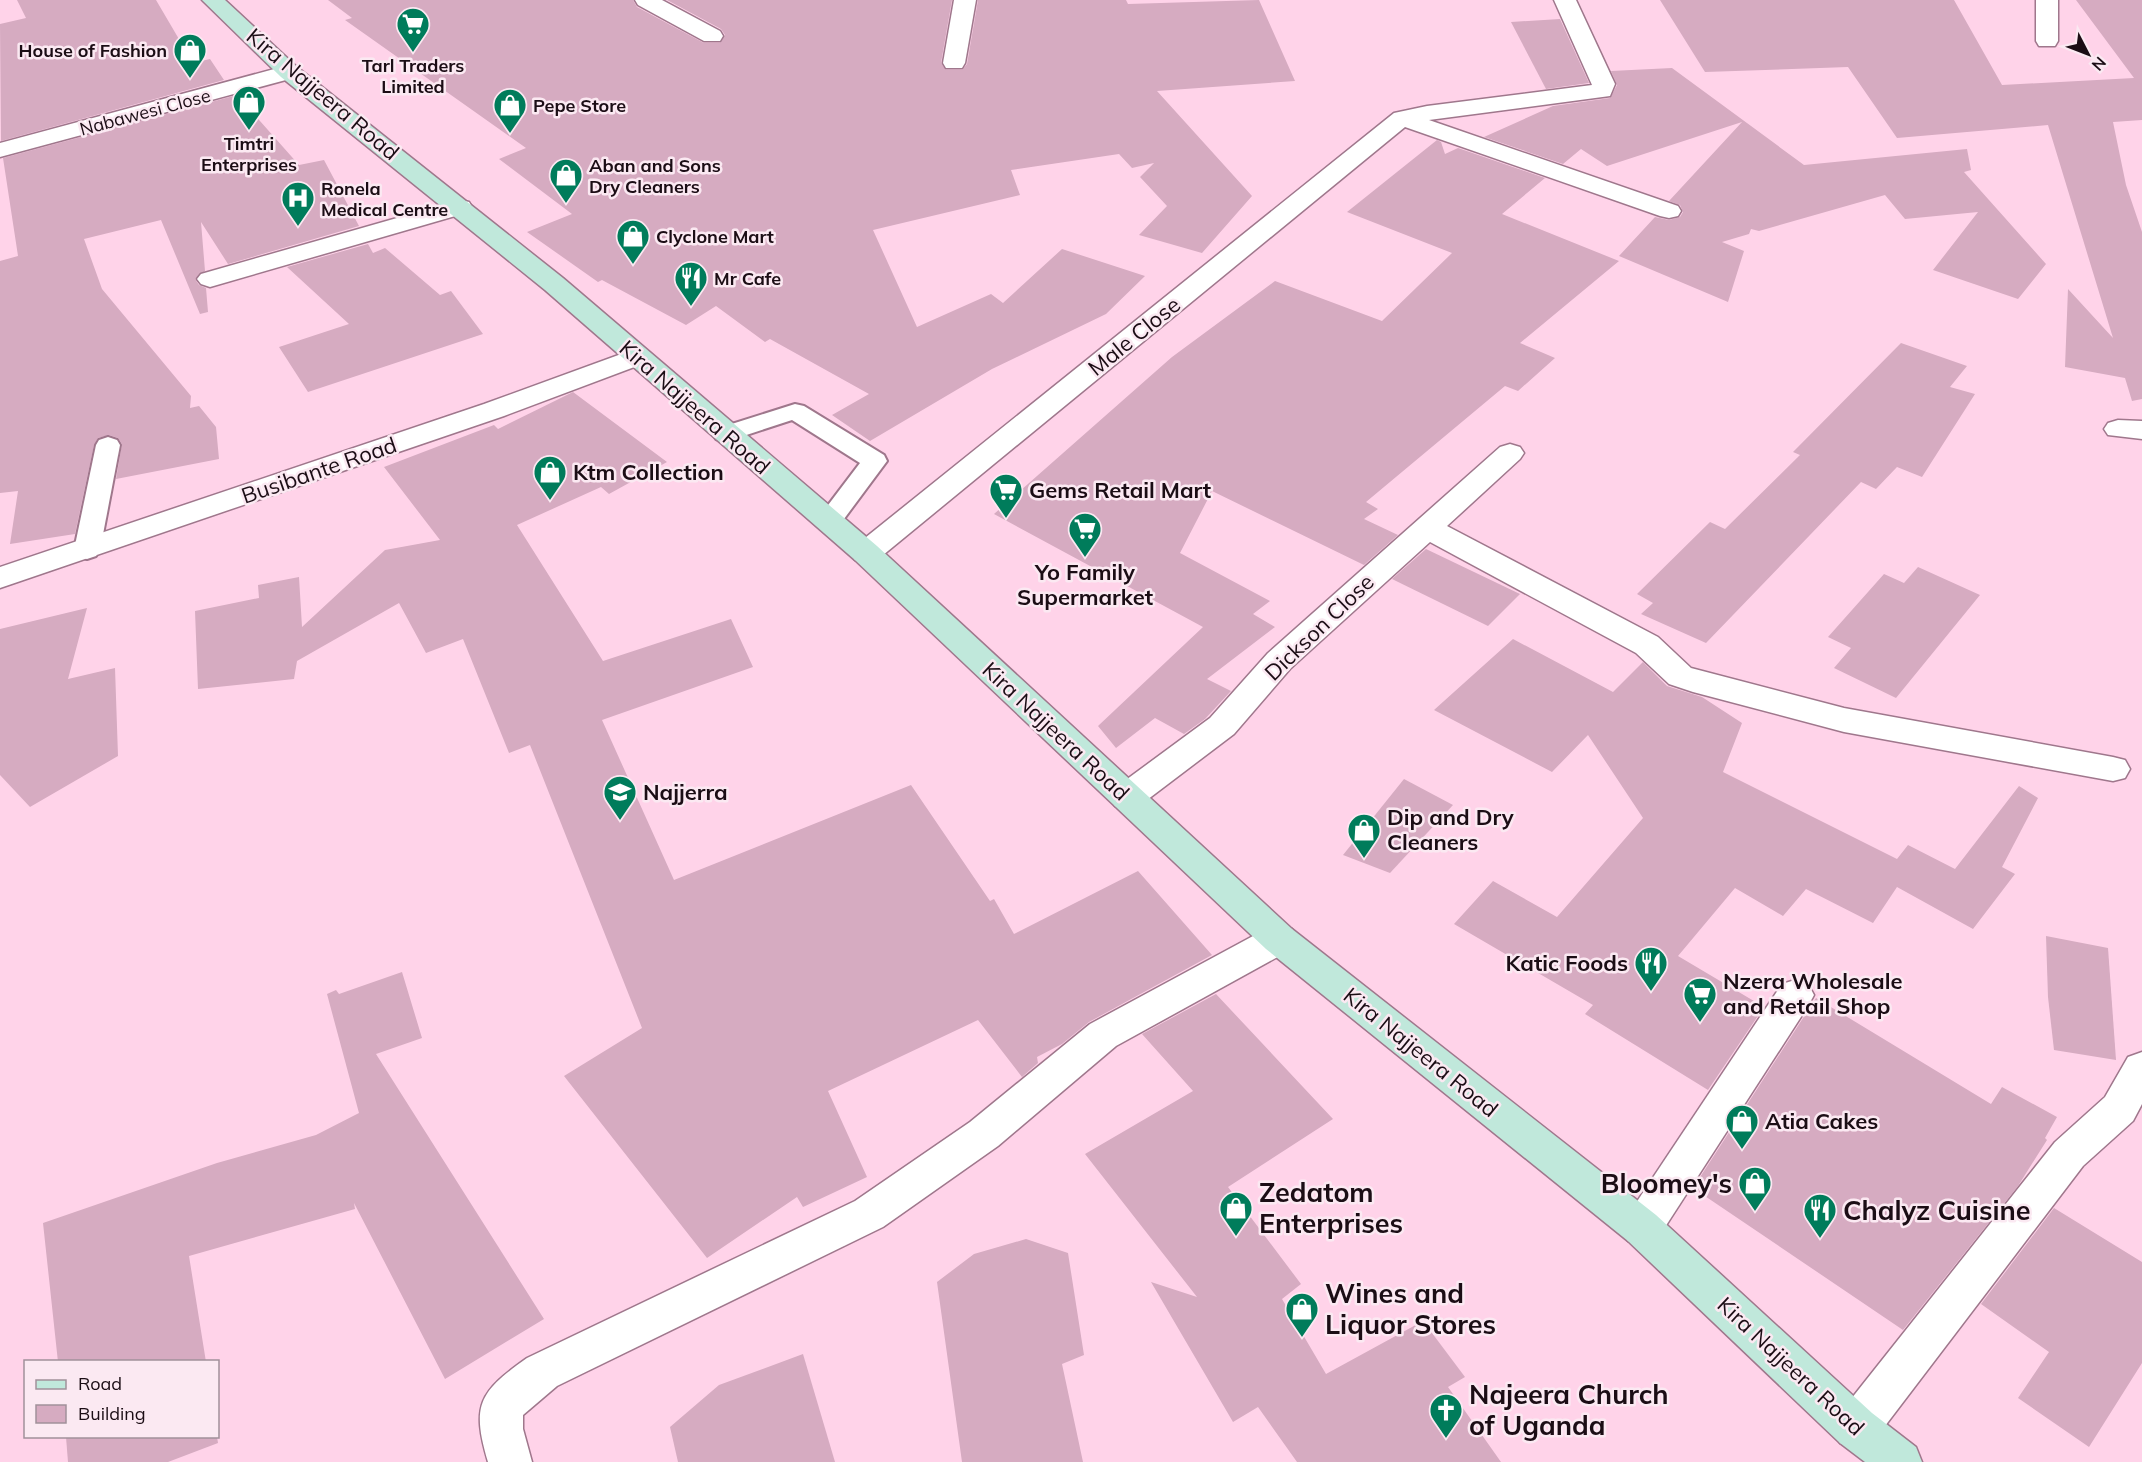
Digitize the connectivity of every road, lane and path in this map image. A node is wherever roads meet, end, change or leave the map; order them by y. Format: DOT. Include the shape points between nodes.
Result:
graph roads {
  1 [pos="213,0"];
  2 [pos="646,0"];
  3 [pos="964,0"];
  4 [pos="1565,0"];
  5 [pos="2047,0"];
  6 [pos="712,36"];
  7 [pos="2047,41"];
  8 [pos="954,63"];
  9 [pos="289,72"];
  10 [pos="1402,118"];
  11 [pos="0,150"];
  12 [pos="460,207"];
  13 [pos="1669,211"];
  14 [pos="210,279"];
  15 [pos="635,357"];
  16 [pos="725,434"];
  17 [pos="108,445"];
  18 [pos="1510,453"];
  19 [pos="829,521"];
  20 [pos="1425,527"];
  21 [pos="87,550"];
  22 [pos="866,553"];
  23 [pos="0,578"];
  24 [pos="2113,769"];
  25 [pos="1127,798"];
  26 [pos="1279,939"];
  27 [pos="1795,995"];
  28 [pos="2142,1068"];
  29 [pos="1642,1228"];
  30 [pos="1856,1428"];
  31 [pos="510,1462"];
  32 [pos="1900,1462"];
  1 -- 9 [label="main road, Kira Najjeera Road"];
  2 -- 6 [label="street"];
  3 -- 8 [label="street"];
  4 -- 10 [label="street" via="1604,84 1602,91"];
  5 -- 7 [label="street"];
  9 -- 11 [label="street, Nabawesi Close"];
  9 -- 12 [label="main road, Kira Najjeera Road"];
  10 -- 13 [label="street"];
  10 -- 22 [label="street, Male Close"];
  12 -- 14 [label="street"];
  12 -- 15 [label="main road, Kira Najjeera Road"];
  15 -- 16 [label="main road, Kira Najjeera Road"];
  15 -- 21 [label="street, Busibante Road" via="475,417"];
  16 -- 19 [label="main road, Kira Najjeera Road"];
  16 -- 19 [label="lane" via="795,411 875,461"];
  17 -- 21 [label="lane"];
  18 -- 20 [label="street, Dickson Close"];
  19 -- 22 [label="main road, Kira Najjeera Road"];
  20 -- 24 [label="street" via="1647,645 1680,676 1844,720"];
  20 -- 25 [label="street, Dickson Close" via="1279,662 1222,726"];
  21 -- 23 [label="street, Busibante Road"];
  22 -- 25 [label="main road, Kira Najjeera Road"];
  25 -- 26 [label="main road, Kira Najjeera Road"];
  26 -- 29 [label="main road, Kira Najjeera Road"];
  26 -- 31 [label="street" via="1103,1035 984,1134 869,1214 542,1372 501,1406 498,1422"];
  27 -- 29 [label="street"];
  28 -- 30 [label="street" via="2119,1109 2069,1154"];
  29 -- 30 [label="main road, Kira Najjeera Road"];
  30 -- 32 [label="main road, Kira Najjeera Road"];
}
